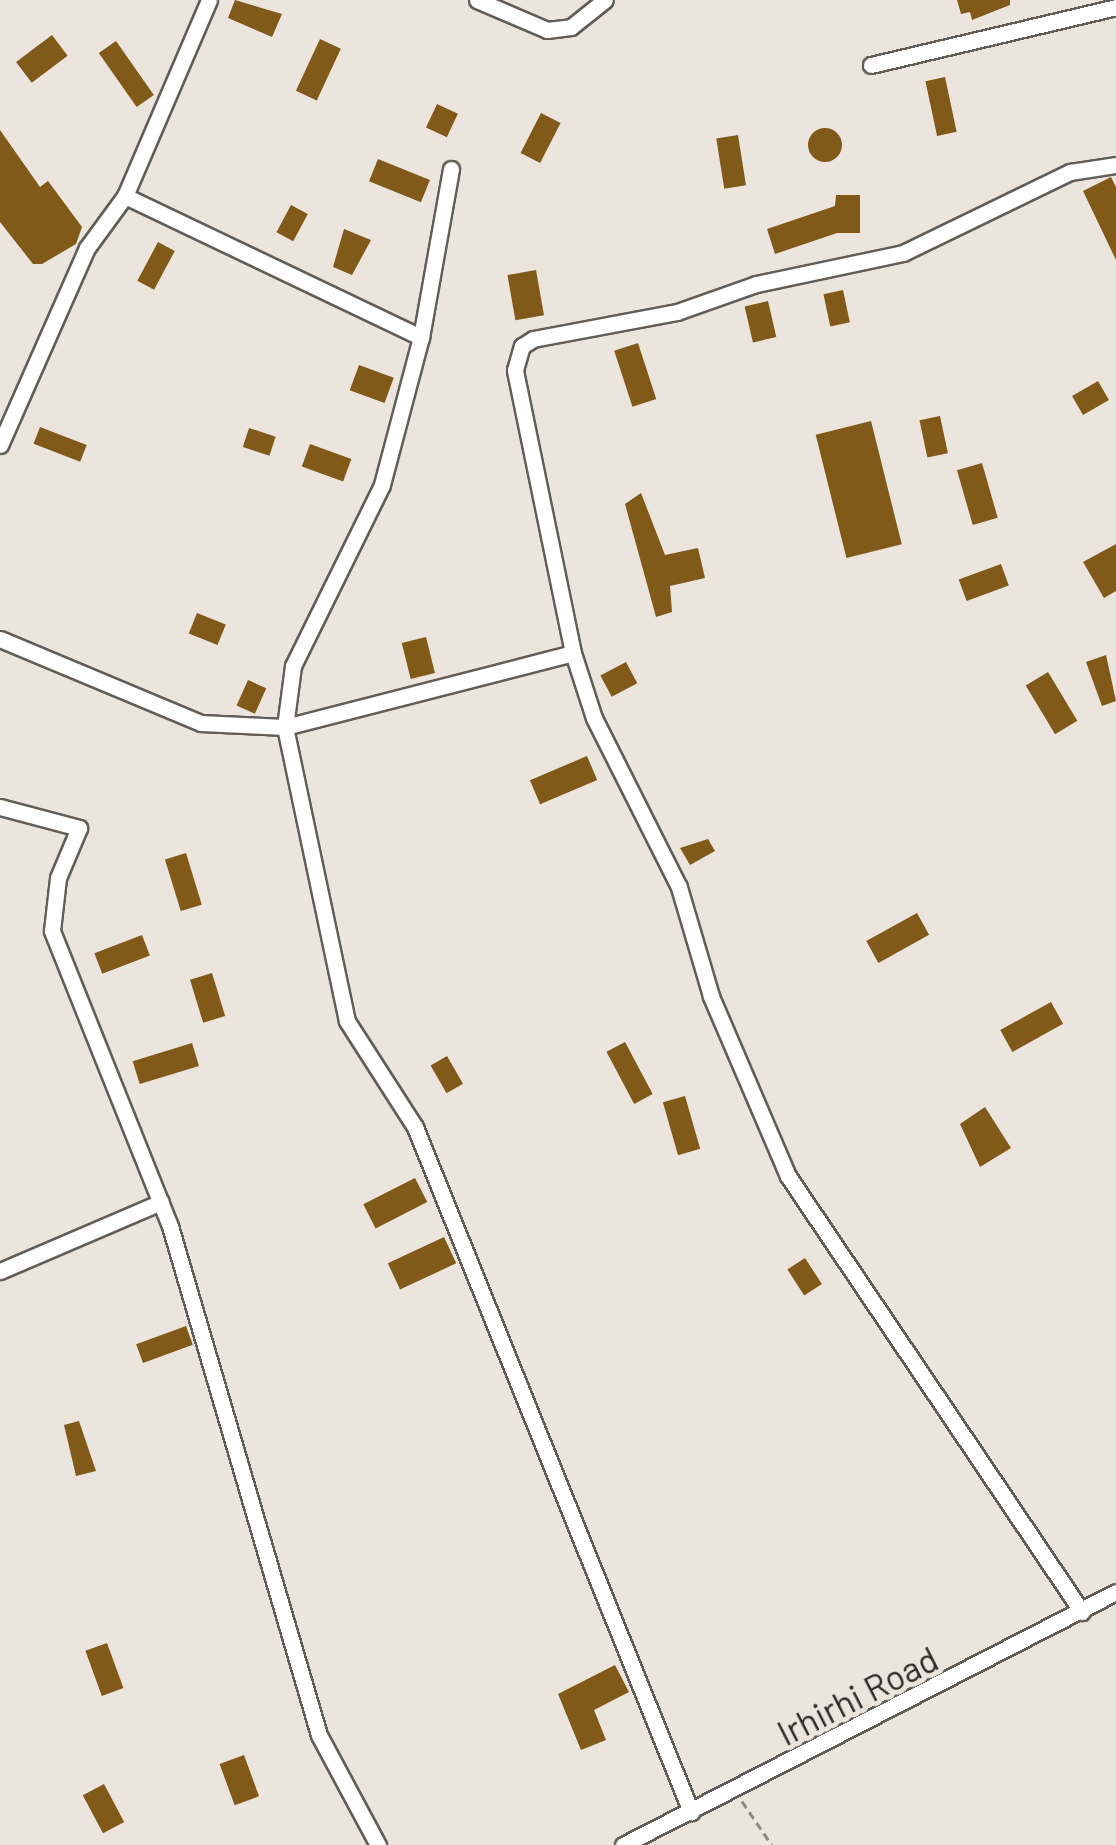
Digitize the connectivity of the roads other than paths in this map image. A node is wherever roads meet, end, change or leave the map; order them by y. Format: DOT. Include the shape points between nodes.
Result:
graph roads {
  1 [pos="209,0"];
  2 [pos="477,0"];
  3 [pos="605,0"];
  4 [pos="1116,7"];
  5 [pos="870,65"];
  6 [pos="1116,164"];
  7 [pos="451,169"];
  8 [pos="125,196"];
  9 [pos="421,337"];
  10 [pos="0,446"];
  11 [pos="0,639"];
  12 [pos="573,653"];
  13 [pos="285,727"];
  14 [pos="0,807"];
  15 [pos="161,1202"];
  16 [pos="0,1271"];
  17 [pos="1116,1592"];
  18 [pos="1082,1612"];
  19 [pos="690,1812"];
  20 [pos="378,1845"];
  21 [pos="623,1845"];
  1 -- 8 [label="street"];
  2 -- 3 [label="street" via="548,30 570,28"];
  4 -- 5 [label="street"];
  6 -- 12 [label="street" via="1070,172 903,254 522,346 517,387"];
  7 -- 9 [label="street"];
  8 -- 9 [label="street"];
  8 -- 10 [label="street" via="87,248"];
  9 -- 13 [label="street" via="382,485 293,666"];
  11 -- 13 [label="street" via="201,723"];
  12 -- 13 [label="street"];
  12 -- 18 [label="street" via="606,748 679,887 711,996 804,1206 941,1394"];
  13 -- 19 [label="street" via="348,1021 415,1127"];
  14 -- 15 [label="street" via="79,828 58,878 52,932"];
  15 -- 16 [label="street"];
  15 -- 20 [label="street" via="319,1735"];
  17 -- 18 [label="street, Irhirhi Road"];
  18 -- 19 [label="street, Irhirhi Road"];
  19 -- 21 [label="street, Irhirhi Road"];
}
